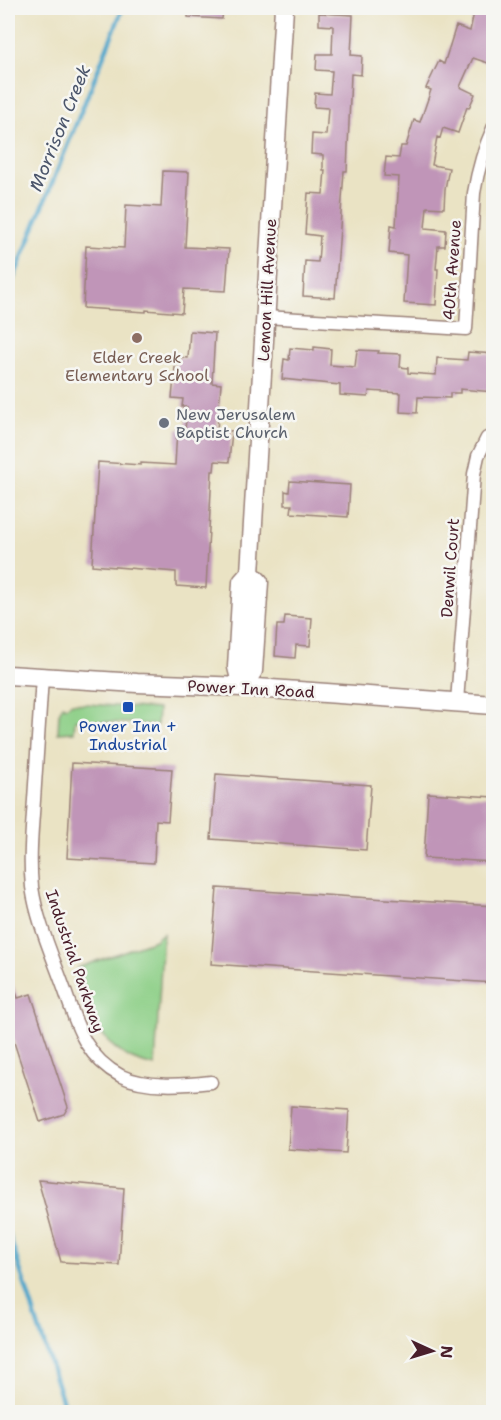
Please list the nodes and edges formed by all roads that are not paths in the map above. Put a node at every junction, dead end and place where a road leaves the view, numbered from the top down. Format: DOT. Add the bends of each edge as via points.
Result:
graph roads {
  1 [pos="284,8"];
  2 [pos="494,126"];
  3 [pos="265,317"];
  4 [pos="487,438"];
  5 [pos="8,675"];
  6 [pos="42,677"];
  7 [pos="242,687"];
  8 [pos="457,702"];
  9 [pos="494,705"];
  10 [pos="211,1083"];
  1 -- 3 [label="street, Lemon Hill Avenue"];
  2 -- 3 [label="street, 40th Avenue" via="485,145 474,193 466,329"];
  3 -- 7 [label="street, Lemon Hill Avenue" via="250,573 242,582 237,667"];
  4 -- 8 [label="street, Denwil Court" via="474,474"];
  5 -- 6 [label="street, Power Inn Road"];
  6 -- 7 [label="street, Power Inn Road"];
  6 -- 10 [label="street, Industrial Parkway" via="32,885 36,909 84,1042 108,1068 130,1080 144,1084"];
  7 -- 8 [label="street, Power Inn Road"];
  8 -- 9 [label="street, Power Inn Road"];
}
